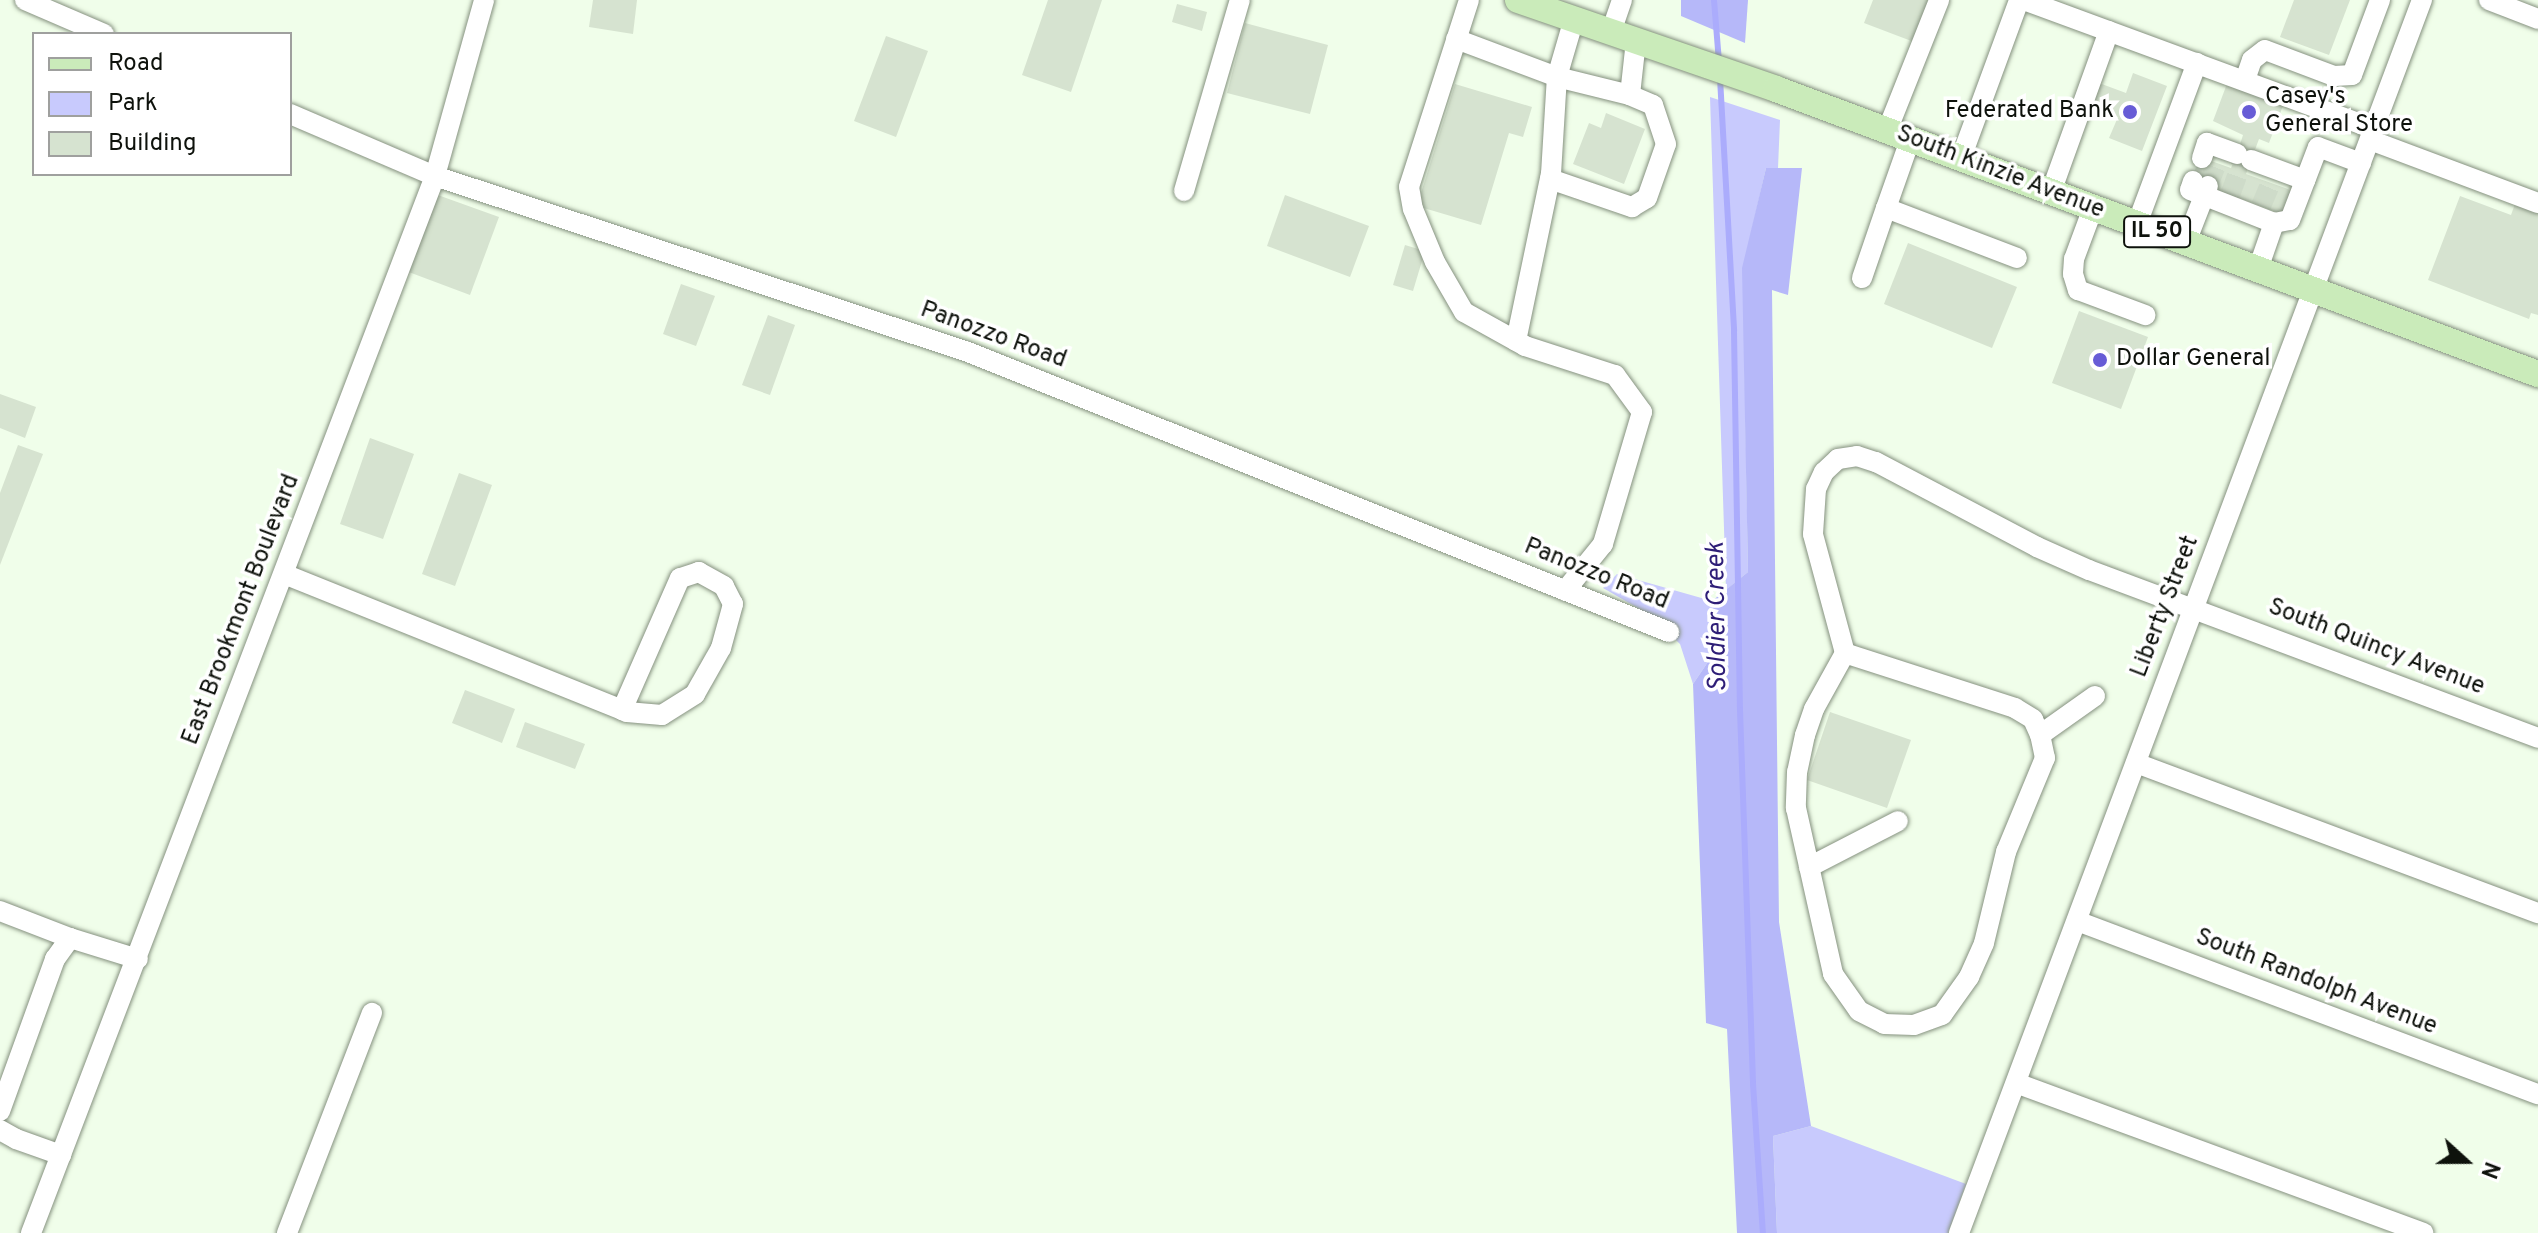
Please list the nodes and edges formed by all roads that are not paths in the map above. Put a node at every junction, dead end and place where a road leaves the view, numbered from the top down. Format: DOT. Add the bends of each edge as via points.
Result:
graph roads {
  1 [pos="25,0"];
  2 [pos="484,0"];
  3 [pos="1240,0"];
  4 [pos="1469,0"];
  5 [pos="1518,0"];
  6 [pos="1622,0"];
  7 [pos="1939,0"];
  8 [pos="2022,0"];
  9 [pos="2380,0"];
  10 [pos="2422,0"];
  11 [pos="2489,0"];
  12 [pos="1574,19"];
  13 [pos="2538,19"];
  14 [pos="2109,31"];
  15 [pos="99,32"];
  16 [pos="1611,32"];
  17 [pos="1456,39"];
  18 [pos="1636,41"];
  19 [pos="2197,63"];
  20 [pos="1557,77"];
  21 [pos="2245,80"];
  22 [pos="1630,95"];
  23 [pos="292,115"];
  24 [pos="2372,134"];
  25 [pos="1898,135"];
  26 [pos="2226,157"];
  27 [pos="1961,158"];
  28 [pos="2361,163"];
  29 [pos="435,176"];
  30 [pos="1550,179"];
  31 [pos="2305,180"];
  32 [pos="1184,191"];
  33 [pos="2051,192"];
  34 [pos="2538,203"];
  35 [pos="1886,208"];
  36 [pos="2093,208"];
  37 [pos="2264,215"];
  38 [pos="2137,224"];
  39 [pos="2186,242"];
  40 [pos="2017,258"];
  41 [pos="2258,269"];
  42 [pos="1862,278"];
  43 [pos="2313,290"];
  44 [pos="2145,315"];
  45 [pos="1516,341"];
  46 [pos="2538,374"];
  47 [pos="284,574"];
  48 [pos="1565,591"];
  49 [pos="2194,607"];
  50 [pos="1669,632"];
  51 [pos="1845,653"];
  52 [pos="2095,696"];
  53 [pos="622,710"];
  54 [pos="2040,735"];
  55 [pos="2538,738"];
  56 [pos="2136,763"];
  57 [pos="1898,821"];
  58 [pos="1809,867"];
  59 [pos="0,911"];
  60 [pos="2538,913"];
  61 [pos="2077,921"];
  62 [pos="70,938"];
  63 [pos="138,959"];
  64 [pos="372,1013"];
  65 [pos="2016,1083"];
  66 [pos="2538,1094"];
  67 [pos="0,1111"];
  68 [pos="0,1130"];
  69 [pos="61,1155"];
  70 [pos="31,1233"];
  71 [pos="287,1233"];
  72 [pos="1959,1233"];
  73 [pos="2423,1233"];
  1 -- 15 [label="street"];
  2 -- 29 [label="street, East Brookmont Boulevard"];
  3 -- 32 [label="street"];
  4 -- 17 [label="street"];
  5 -- 12 [label="main road, IL 50"];
  6 -- 16 [label="street"];
  7 -- 25 [label="street"];
  8 -- 14 [label="street"];
  8 -- 27 [label="street"];
  9 -- 21 [label="street" via="2352,75 2334,76 2265,50 2252,60"];
  10 -- 24 [label="street, Liberty Street"];
  11 -- 13 [label="street"];
  12 -- 16 [label="main road, IL 50"];
  12 -- 20 [label="street"];
  14 -- 19 [label="street"];
  14 -- 33 [label="street"];
  16 -- 18 [label="main road, IL 50"];
  17 -- 20 [label="street"];
  17 -- 45 [label="street" via="1409,187 1413,209 1464,312"];
  18 -- 22 [label="street"];
  18 -- 25 [label="main road, South Kinzie Avenue / IL 50"];
  19 -- 21 [label="street"];
  19 -- 38 [label="street"];
  20 -- 22 [label="street"];
  20 -- 30 [label="street"];
  21 -- 24 [label="street"];
  22 -- 30 [label="street" via="1653,105 1666,144 1647,198 1632,207"];
  23 -- 29 [label="street, Panozzo Road"];
  24 -- 28 [label="street, Liberty Street"];
  24 -- 34 [label="street"];
  25 -- 27 [label="main road, South Kinzie Avenue / IL 50"];
  25 -- 35 [label="street"];
  26 -- 31 [label="street" via="2273,176"];
  27 -- 33 [label="main road, South Kinzie Avenue / IL 50"];
  28 -- 31 [label="street" via="2318,147"];
  28 -- 43 [label="street, Liberty Street"];
  29 -- 47 [label="street, East Brookmont Boulevard"];
  29 -- 48 [label="street, Panozzo Road" via="968,352"];
  30 -- 45 [label="street"];
  31 -- 37 [label="street" via="2290,220"];
  33 -- 36 [label="main road, South Kinzie Avenue / IL 50"];
  35 -- 40 [label="street"];
  35 -- 42 [label="street"];
  36 -- 38 [label="main road, South Kinzie Avenue / IL 50"];
  36 -- 44 [label="street" via="2074,259 2078,290"];
  37 -- 39 [label="street" via="2202,188"];
  37 -- 41 [label="street"];
  38 -- 39 [label="main road, South Kinzie Avenue / IL 50"];
  39 -- 41 [label="main road, South Kinzie Avenue / IL 50"];
  41 -- 43 [label="main road, South Kinzie Avenue / IL 50"];
  43 -- 46 [label="main road, South Kinzie Avenue / IL 50"];
  43 -- 49 [label="street, Liberty Street"];
  45 -- 48 [label="street" via="1615,375 1642,412 1603,544"];
  47 -- 53 [label="street"];
  47 -- 63 [label="street, East Brookmont Boulevard"];
  48 -- 50 [label="street, Panozzo Road"];
  49 -- 51 [label="street, South Quincy Avenue" via="2037,547 1857,456 1838,459 1824,472 1816,489 1813,534"];
  49 -- 55 [label="street, South Quincy Avenue"];
  49 -- 56 [label="street, Liberty Street"];
  51 -- 54 [label="street" via="2015,708 2033,719"];
  51 -- 58 [label="street" via="1814,709 1797,772 1796,808"];
  52 -- 54 [label="street"];
  53 -- 53 [label="street" via="662,715 695,694 721,648 733,604 724,586 699,572 680,578"];
  54 -- 58 [label="street" via="2045,758 2006,852 1984,943 1969,977 1942,1015 1914,1025 1884,1024 1859,1011 1833,974"];
  56 -- 60 [label="street"];
  56 -- 61 [label="street, Liberty Street"];
  57 -- 58 [label="street"];
  59 -- 62 [label="street"];
  61 -- 65 [label="street, Liberty Street"];
  61 -- 66 [label="street, South Randolph Avenue"];
  62 -- 63 [label="street"];
  62 -- 67 [label="street" via="55,959"];
  63 -- 69 [label="street, East Brookmont Boulevard"];
  64 -- 71 [label="street"];
  65 -- 72 [label="street, Liberty Street"];
  65 -- 73 [label="street"];
  68 -- 69 [label="street"];
  69 -- 70 [label="street, East Brookmont Boulevard"];
}
